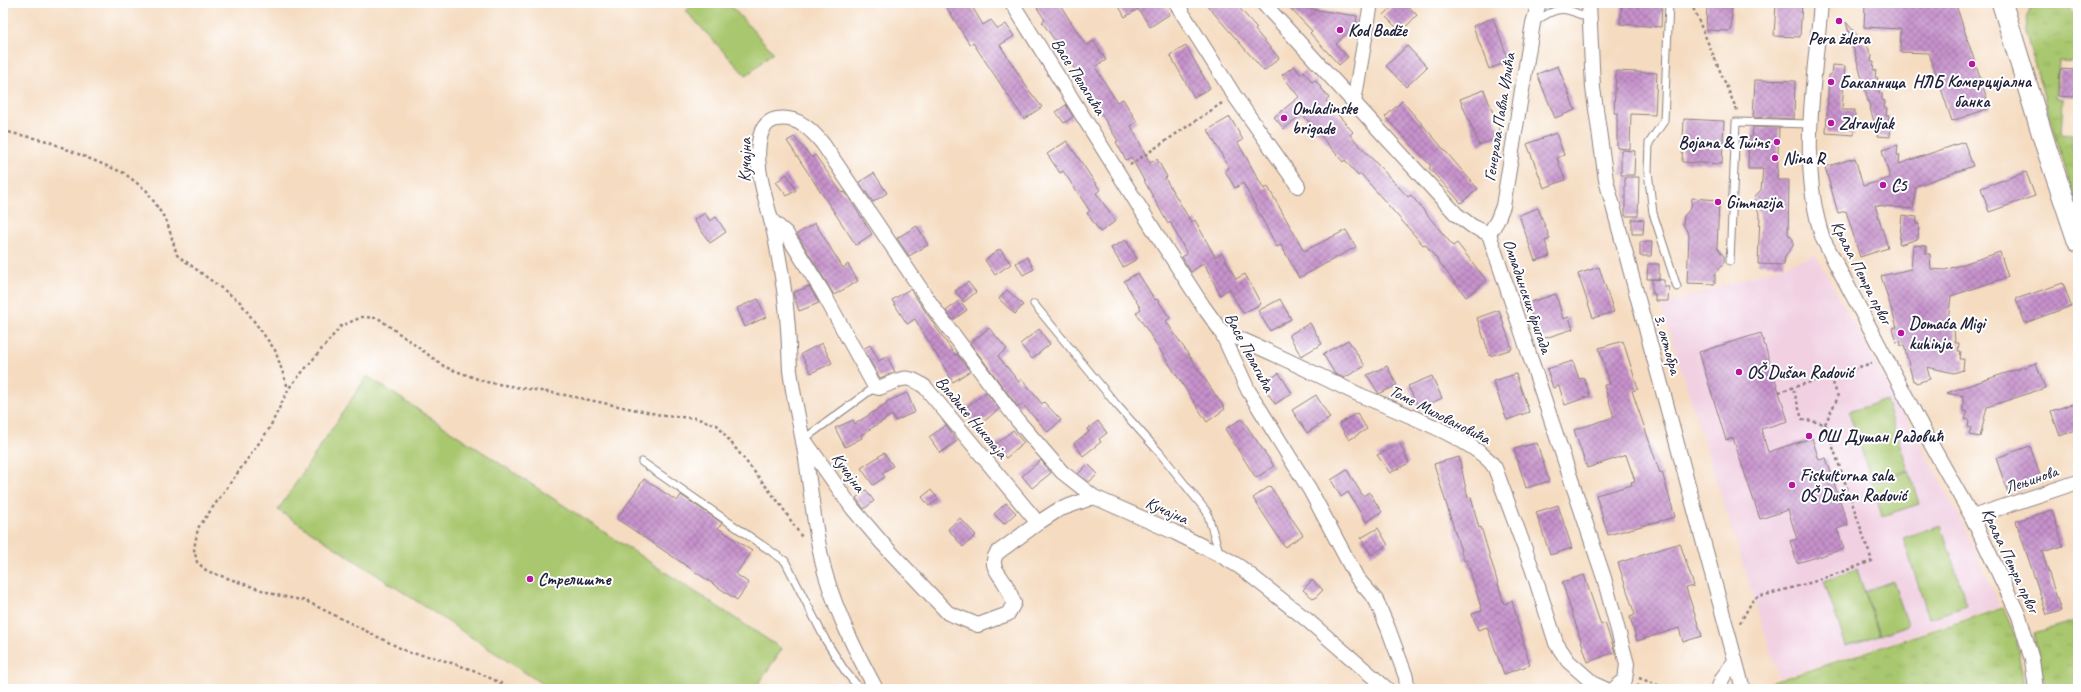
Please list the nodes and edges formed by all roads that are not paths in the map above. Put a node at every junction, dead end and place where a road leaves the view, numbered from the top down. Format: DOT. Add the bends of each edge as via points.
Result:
graph roads {
  1 [pos="1012,3"];
  2 [pos="1176,3"];
  3 [pos="1263,3"];
  4 [pos="1371,3"];
  5 [pos="1539,3"];
  6 [pos="1589,3"];
  7 [pos="1669,3"];
  8 [pos="1821,3"];
  9 [pos="2002,3"];
  10 [pos="1591,19"];
  11 [pos="1533,23"];
  12 [pos="1354,102"];
  13 [pos="1811,124"];
  14 [pos="1298,186"];
  15 [pos="772,220"];
  16 [pos="2077,233"];
  17 [pos="1489,234"];
  18 [pos="1730,261"];
  19 [pos="1677,287"];
  20 [pos="1034,304"];
  21 [pos="1221,331"];
  22 [pos="875,387"];
  23 [pos="804,439"];
  24 [pos="642,462"];
  25 [pos="2078,482"];
  26 [pos="1094,497"];
  27 [pos="1972,517"];
  28 [pos="1038,523"];
  29 [pos="1220,555"];
  30 [pos="1735,661"];
  31 [pos="860,689"];
  32 [pos="876,689"];
  33 [pos="1387,689"];
  34 [pos="1407,689"];
  35 [pos="1605,689"];
  36 [pos="1614,689"];
  37 [pos="1718,689"];
  38 [pos="1743,689"];
  39 [pos="2036,689"];
  1 -- 21 [label="street, Васе Пелагића" via="1198,299"];
  2 -- 14 [label="street" via="1234,94"];
  3 -- 12 [label="street, Омладинских бригада"];
  4 -- 12 [label="street"];
  5 -- 11 [label="street, Генерала Павла Илића"];
  6 -- 10 [label="street, 3. октобра"];
  7 -- 19 [label="lane" via="1664,121 1649,142 1648,172 1653,213"];
  8 -- 13 [label="street, Краља Петра првог"];
  9 -- 16 [label="street"];
  10 -- 11 [label="lane" via="1574,11 1558,9"];
  10 -- 30 [label="street, 3. октобра" via="1593,88 1606,180"];
  11 -- 17 [label="street, Генерала Павла Илића" via="1503,206"];
  12 -- 17 [label="street, Омладинских бригада" via="1456,214"];
  13 -- 18 [label="lane" via="1736,122"];
  13 -- 27 [label="street, Краља Петра првог" via="1813,199 1823,238 1944,470"];
  15 -- 22 [label="street" via="786,233 822,291"];
  15 -- 23 [label="street, Кучајна" via="783,276 790,370"];
  15 -- 26 [label="street, Кучајна" via="763,195 760,143 766,125 774,120 786,118 807,126 823,144 935,310 1018,421 1062,472"];
  17 -- 36 [label="street, Омладинских бригада" via="1604,578 1627,664 1625,680"];
  20 -- 29 [label="lane" via="1116,404 1160,452 1207,512"];
  21 -- 34 [label="street, Васе Пелагића" via="1248,390 1310,490 1357,578 1376,600 1406,677"];
  21 -- 35 [label="street, Томе Миловановића" via="1266,349 1422,422 1471,446 1489,459 1495,468 1533,571 1556,643 1568,661 1594,684"];
  22 -- 23 [label="lane"];
  22 -- 28 [label="street, Владике Николаја" via="879,388 906,378 915,379 925,387"];
  23 -- 28 [label="street, Кучајна" via="853,509 882,543 948,613 978,625 1008,614 1014,603 995,569 994,557"];
  23 -- 32 [label="street" via="826,574 845,630"];
  24 -- 31 [label="lane" via="786,561 826,641"];
  25 -- 27 [label="street, Лењинова"];
  26 -- 28 [label="street" via="1058,510"];
  26 -- 29 [label="street, Кучајна"];
  27 -- 39 [label="street, Краља Петра првог" via="2019,616 2032,660"];
  29 -- 33 [label="street, Кучајна" via="1240,567 1306,619"];
  30 -- 37 [label="street"];
  30 -- 38 [label="street, 3. октобра"];
}
